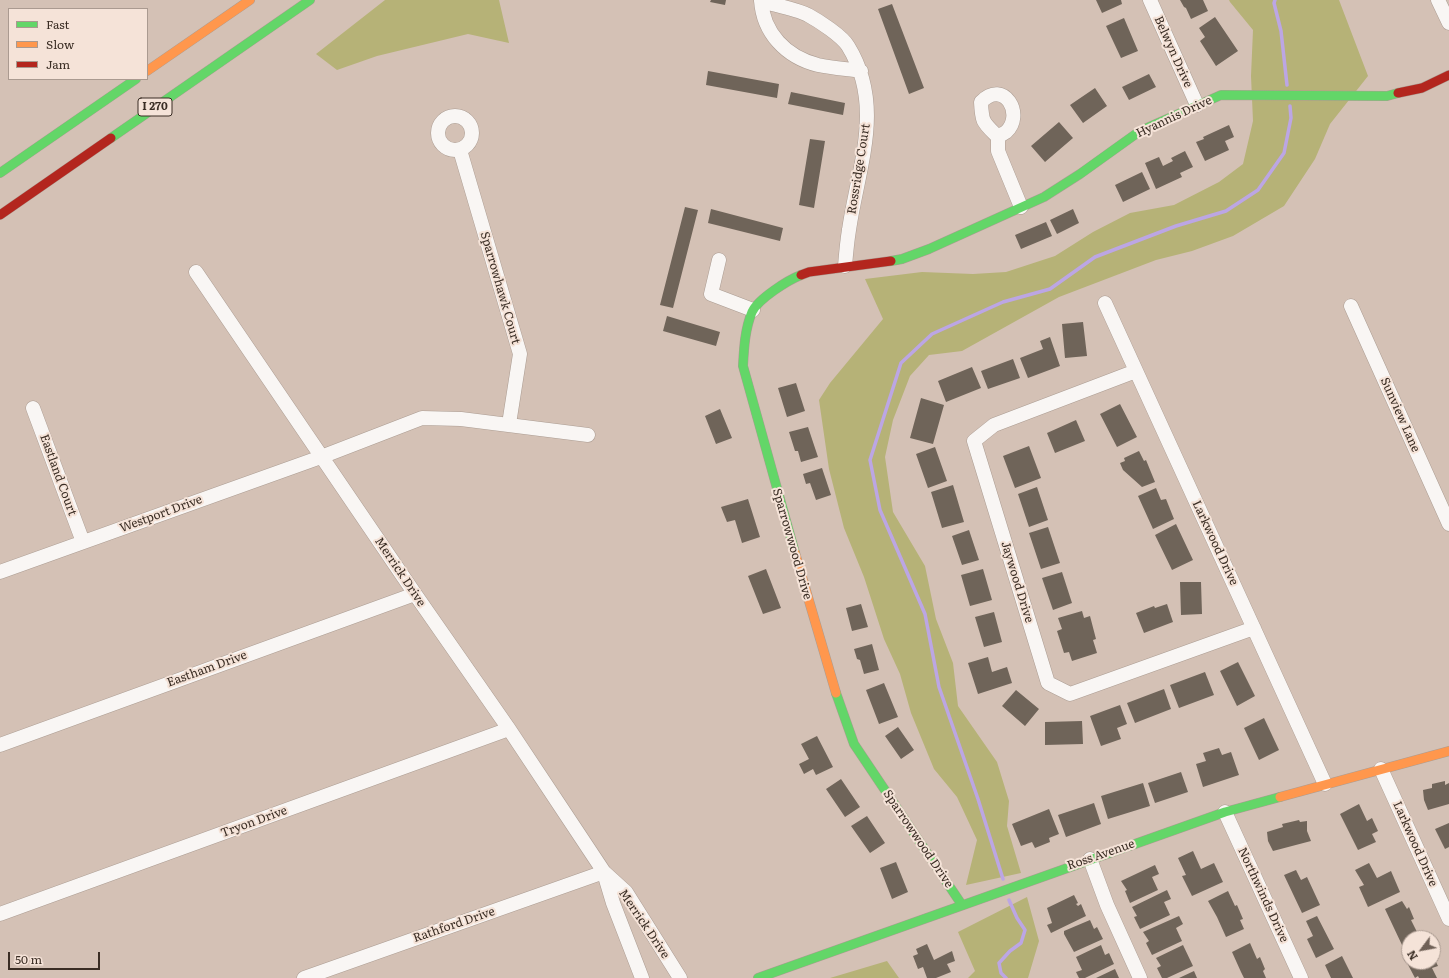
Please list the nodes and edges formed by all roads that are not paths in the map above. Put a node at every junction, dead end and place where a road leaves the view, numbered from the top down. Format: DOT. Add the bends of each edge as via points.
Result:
graph roads {
  1 [pos="250,0"];
  2 [pos="310,0"];
  3 [pos="761,0"];
  4 [pos="1150,0"];
  5 [pos="1438,0"];
  6 [pos="1449,23"];
  7 [pos="148,70"];
  8 [pos="861,71"];
  9 [pos="1449,75"];
  10 [pos="135,80"];
  11 [pos="1197,105"];
  12 [pos="998,137"];
  13 [pos="460,150"];
  14 [pos="0,173"];
  15 [pos="1021,206"];
  16 [pos="0,215"];
  17 [pos="902,259"];
  18 [pos="719,260"];
  19 [pos="845,266"];
  20 [pos="196,272"];
  21 [pos="1105,303"];
  22 [pos="1351,306"];
  23 [pos="753,310"];
  24 [pos="1136,371"];
  25 [pos="33,408"];
  26 [pos="509,424"];
  27 [pos="588,435"];
  28 [pos="321,457"];
  29 [pos="1449,524"];
  30 [pos="83,542"];
  31 [pos="0,572"];
  32 [pos="414,594"];
  33 [pos="1254,628"];
  34 [pos="509,729"];
  35 [pos="0,745"];
  36 [pos="1449,751"];
  37 [pos="1381,769"];
  38 [pos="1325,784"];
  39 [pos="1225,812"];
  40 [pos="1090,859"];
  41 [pos="604,872"];
  42 [pos="962,905"];
  43 [pos="0,914"];
  44 [pos="1449,919"];
  45 [pos="304,978"];
  46 [pos="642,978"];
  47 [pos="680,978"];
  48 [pos="758,978"];
  49 [pos="1140,978"];
  50 [pos="1301,978"];
  1 -- 7 [label="main road"];
  2 -- 16 [label="main road, I 270"];
  3 -- 8 [label="street, Rossridge Court" via="806,14 828,28 847,45"];
  3 -- 8 [label="street, Rossridge Court" via="764,18 782,47 798,58 817,64"];
  4 -- 11 [label="street, Belwyn Drive"];
  5 -- 6 [label="street"];
  8 -- 19 [label="street, Rossridge Court" via="867,100 867,133 848,230"];
  9 -- 11 [label="main road, Hyannis Drive" via="1422,88 1387,96 1221,95"];
  10 -- 14 [label="main road, I 270"];
  11 -- 15 [label="main road, Hyannis Drive" via="1140,131 1044,197"];
  12 -- 15 [label="street" via="998,151"];
  13 -- 26 [label="street, Sparrowhawk Court" via="520,354"];
  15 -- 17 [label="main road, Hyannis Drive"];
  17 -- 19 [label="main road, Sparrowwood Drive"];
  18 -- 23 [label="street" via="711,294"];
  19 -- 23 [label="main road, Sparrowwood Drive" via="809,272 790,279 770,293"];
  20 -- 28 [label="street, Merrick Drive"];
  21 -- 24 [label="street, Larkwood Drive"];
  22 -- 29 [label="street, Sunview Lane"];
  23 -- 42 [label="main road, Sparrowwood Drive" via="745,337 743,366 839,704 854,744"];
  24 -- 33 [label="street, Larkwood Drive"];
  24 -- 33 [label="street, Jaywood Drive" via="994,425 974,441 1048,683 1070,694"];
  25 -- 30 [label="street, Eastland Court"];
  26 -- 27 [label="street"];
  26 -- 28 [label="street" via="422,418"];
  28 -- 30 [label="street, Westport Drive"];
  28 -- 32 [label="street, Merrick Drive"];
  30 -- 31 [label="street, Westport Drive"];
  32 -- 34 [label="street, Merrick Drive"];
  32 -- 35 [label="street, Eastham Drive"];
  33 -- 38 [label="street, Larkwood Drive"];
  34 -- 41 [label="street, Merrick Drive"];
  34 -- 43 [label="street, Tryon Drive"];
  36 -- 37 [label="main road, Ross Avenue"];
  37 -- 38 [label="main road, Ross Avenue"];
  37 -- 44 [label="street, Larkwood Drive"];
  38 -- 39 [label="main road, Ross Avenue"];
  39 -- 40 [label="main road, Ross Avenue"];
  39 -- 50 [label="street, Northwinds Drive"];
  40 -- 42 [label="main road, Ross Avenue"];
  40 -- 49 [label="street" via="1107,905"];
  41 -- 45 [label="street, Rathford Drive"];
  41 -- 46 [label="street, Merrick Drive"];
  41 -- 47 [label="street, Merrick Drive" via="626,892"];
  42 -- 48 [label="main road, Ross Avenue"];
}
